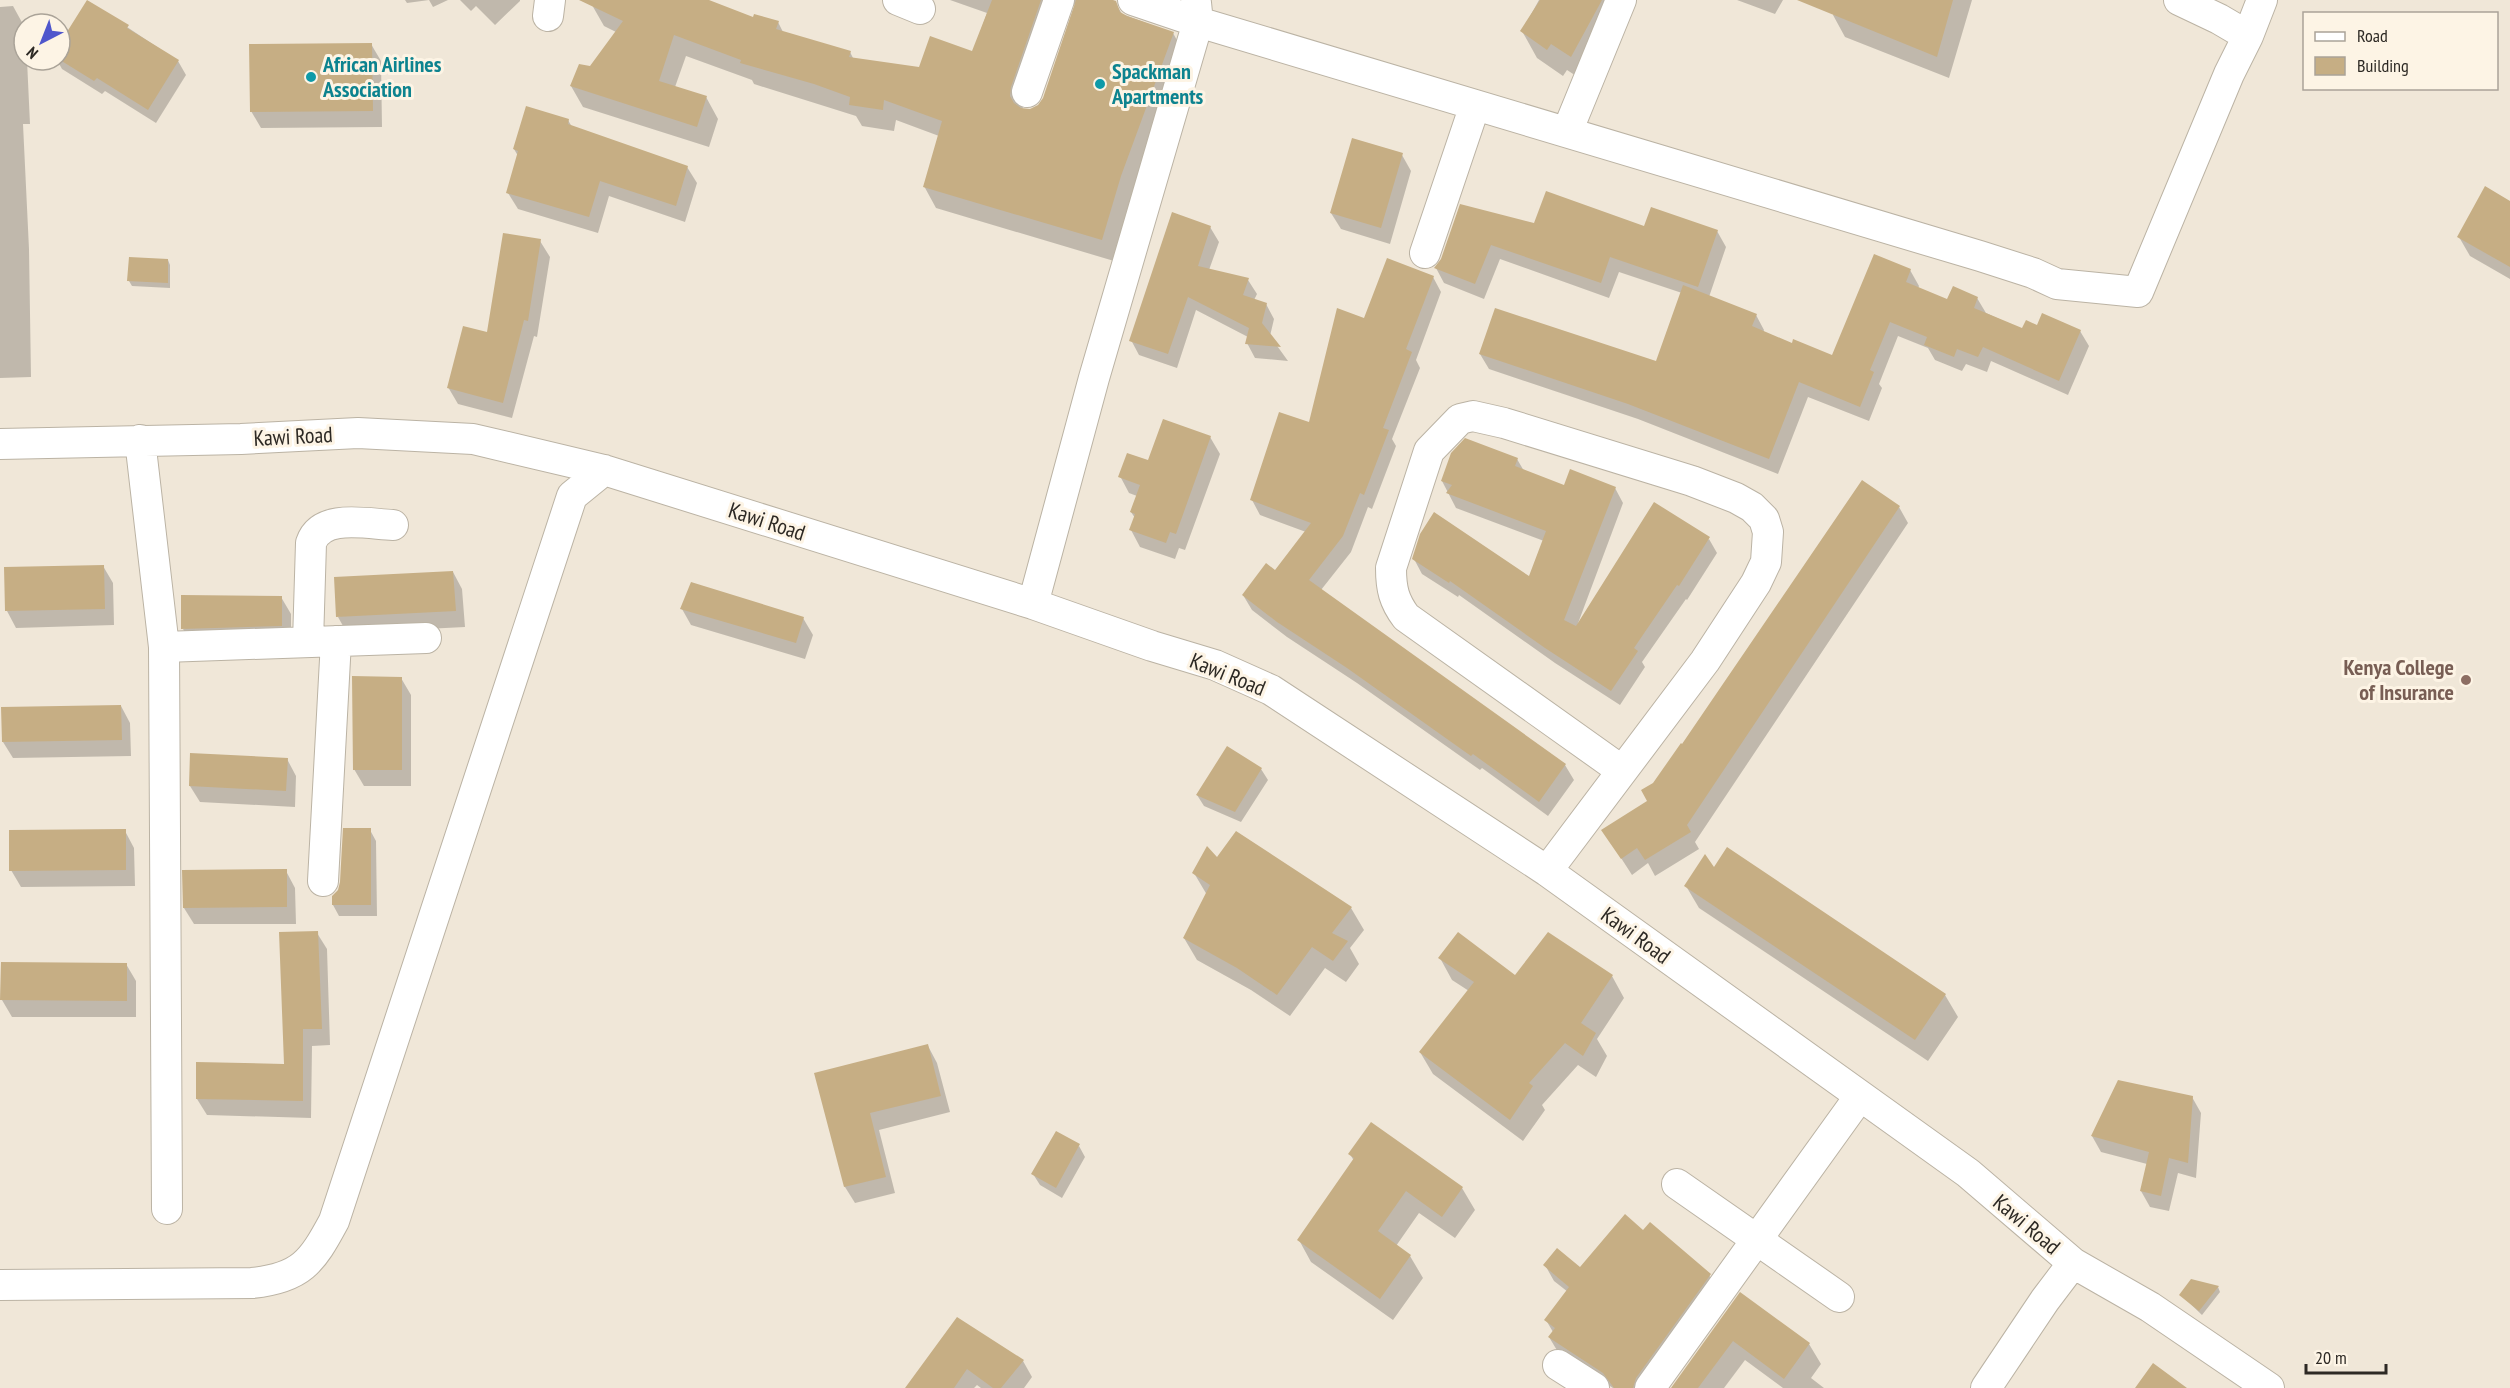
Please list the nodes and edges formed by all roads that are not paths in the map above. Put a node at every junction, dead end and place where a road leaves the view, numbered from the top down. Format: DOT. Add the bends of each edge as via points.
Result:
graph roads {
  1 [pos="1059,0"];
  2 [pos="1133,0"];
  3 [pos="1621,0"];
  4 [pos="2179,0"];
  5 [pos="2262,0"];
  6 [pos="1197,11"];
  7 [pos="2248,36"];
  8 [pos="1027,92"];
  9 [pos="1475,105"];
  10 [pos="1567,132"];
  11 [pos="1425,253"];
  12 [pos="140,440"];
  13 [pos="0,444"];
  14 [pos="604,470"];
  15 [pos="393,525"];
  16 [pos="1033,604"];
  17 [pos="426,638"];
  18 [pos="322,641"];
  19 [pos="164,646"];
  20 [pos="1621,770"];
  21 [pos="1547,871"];
  22 [pos="323,881"];
  23 [pos="1860,1096"];
  24 [pos="1677,1184"];
  25 [pos="167,1209"];
  26 [pos="1756,1239"];
  27 [pos="2073,1263"];
  28 [pos="0,1285"];
  29 [pos="1839,1297"];
  30 [pos="1558,1365"];
  31 [pos="1594,1388"];
  32 [pos="1650,1388"];
  33 [pos="1986,1388"];
  34 [pos="2269,1388"];
  1 -- 8 [label="street"];
  2 -- 6 [label="street"];
  3 -- 10 [label="street"];
  4 -- 7 [label="street"];
  5 -- 7 [label="street"];
  6 -- 9 [label="street"];
  6 -- 16 [label="street"];
  7 -- 10 [label="street" via="2138,292 2057,284 1980,256"];
  9 -- 10 [label="street"];
  9 -- 11 [label="street"];
  12 -- 13 [label="street, Kawi Road"];
  12 -- 14 [label="street, Kawi Road" via="358,433 473,439"];
  12 -- 19 [label="street"];
  14 -- 16 [label="street, Kawi Road"];
  14 -- 28 [label="street" via="572,496 334,1221 312,1258 278,1281"];
  15 -- 18 [label="street" via="331,522 314,534 311,543"];
  16 -- 21 [label="street, Kawi Road" via="1215,665 1271,690"];
  17 -- 18 [label="street"];
  18 -- 19 [label="street"];
  18 -- 22 [label="street"];
  19 -- 25 [label="street"];
  20 -- 20 [label="street" via="1705,661 1756,583 1769,545 1764,519 1736,498 1692,481 1504,423 1473,416 1460,419 1429,451 1391,568 1396,602 1406,617"];
  20 -- 21 [label="street"];
  21 -- 23 [label="street, Kawi Road"];
  23 -- 26 [label="street"];
  23 -- 27 [label="street, Kawi Road" via="1968,1173"];
  24 -- 26 [label="street"];
  26 -- 29 [label="street"];
  26 -- 32 [label="street"];
  27 -- 33 [label="street"];
  27 -- 34 [label="street, Kawi Road" via="2150,1307"];
  30 -- 31 [label="street"];
}
